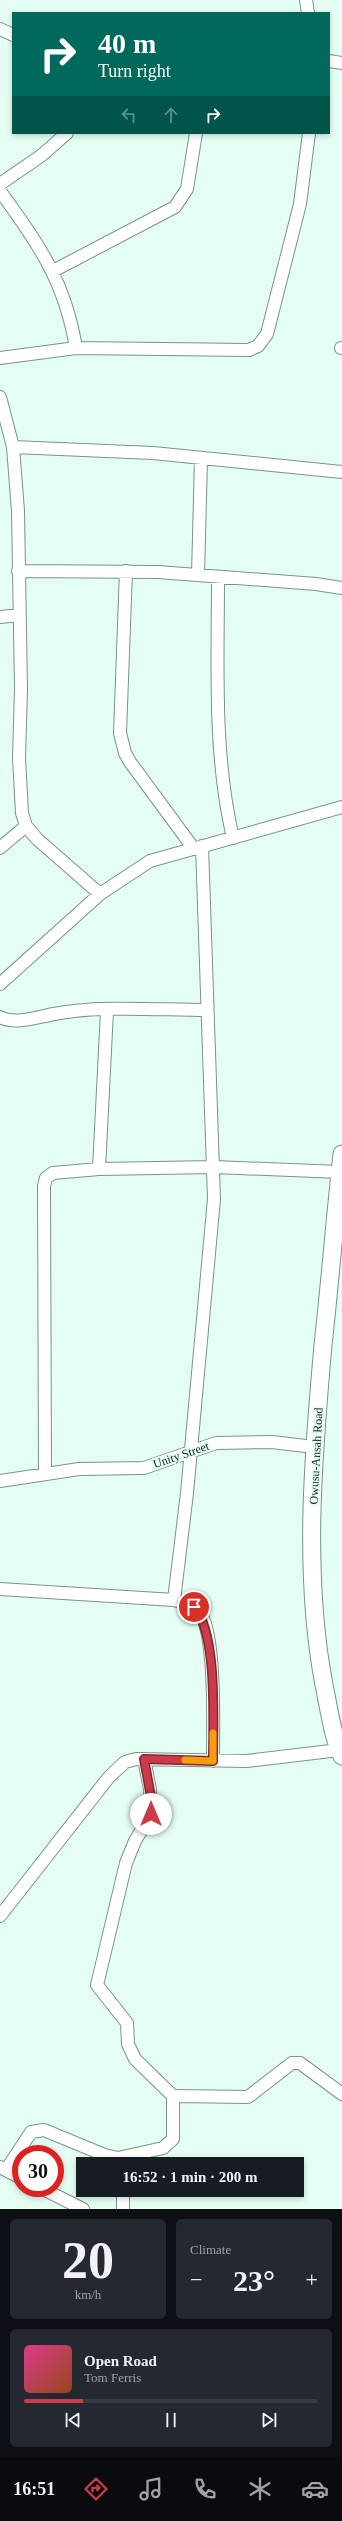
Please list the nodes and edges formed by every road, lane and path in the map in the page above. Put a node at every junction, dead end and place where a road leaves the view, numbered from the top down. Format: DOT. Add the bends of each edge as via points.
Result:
graph roads {
  1 [pos="306,0"];
  2 [pos="308,12"];
  3 [pos="0,29"];
  4 [pos="12,35"];
  5 [pos="330,60"];
  6 [pos="342,62"];
  7 [pos="66,134"];
  8 [pos="196,134"];
  9 [pos="309,134"];
  10 [pos="0,184"];
  11 [pos="0,191"];
  12 [pos="53,271"];
  13 [pos="76,348"];
  14 [pos="0,358"];
  15 [pos="0,397"];
  16 [pos="13,447"];
  17 [pos="201,459"];
  18 [pos="342,472"];
  19 [pos="18,571"];
  20 [pos="126,571"];
  21 [pos="198,575"];
  22 [pos="218,577"];
  23 [pos="342,588"];
  24 [pos="19,615"];
  25 [pos="0,617"];
  26 [pos="342,807"];
  27 [pos="26,826"];
  28 [pos="233,838"];
  29 [pos="198,847"];
  30 [pos="0,848"];
  31 [pos="100,894"];
  32 [pos="0,984"];
  33 [pos="207,1010"];
  34 [pos="107,1011"];
  35 [pos="0,1017"];
  36 [pos="342,1154"];
  37 [pos="214,1167"];
  38 [pos="99,1169"];
  39 [pos="340,1172"];
  40 [pos="314,1447"];
  41 [pos="190,1450"];
  42 [pos="45,1473"];
  43 [pos="0,1481"];
  44 [pos="0,1589"];
  45 [pos="174,1600"];
  46 [pos="341,1753"];
  47 [pos="144,1759"];
  48 [pos="213,1761"];
  49 [pos="0,1916"];
  50 [pos="342,2094"];
  51 [pos="174,2097"];
  52 [pos="110,2157"];
  53 [pos="136,2157"];
  54 [pos="3,2169"];
  55 [pos="12,2174"];
  56 [pos="59,2197"];
  57 [pos="123,2197"];
  58 [pos="83,2209"];
  59 [pos="123,2209"];
  1 -- 2 [label="street"];
  3 -- 4 [label="street"];
  5 -- 6 [label="street"];
  7 -- 10 [label="street" via="42,155"];
  8 -- 12 [label="street" via="187,189 175,207"];
  9 -- 13 [label="street" via="300,204 267,334 258,346 249,350"];
  11 -- 12 [label="street"];
  12 -- 13 [label="street" via="63,294"];
  13 -- 14 [label="street"];
  15 -- 16 [label="street"];
  16 -- 17 [label="street" via="139,452"];
  16 -- 19 [label="street" via="18,511"];
  17 -- 18 [label="street"];
  17 -- 21 [label="street"];
  19 -- 20 [label="street"];
  19 -- 24 [label="street"];
  20 -- 21 [label="street"];
  20 -- 29 [label="street" via="120,733 122,744 130,762"];
  21 -- 22 [label="street"];
  22 -- 23 [label="street"];
  22 -- 28 [label="street" via="218,699 224,798"];
  24 -- 25 [label="street"];
  24 -- 27 [label="street" via="19,758 22,813"];
  26 -- 28 [label="street"];
  27 -- 30 [label="street"];
  27 -- 31 [label="street" via="37,839"];
  28 -- 29 [label="street"];
  29 -- 31 [label="street" via="150,860"];
  29 -- 33 [label="street"];
  31 -- 32 [label="street"];
  33 -- 34 [label="street"];
  33 -- 37 [label="street"];
  34 -- 35 [label="street" via="58,1014 20,1020 5,1020"];
  34 -- 38 [label="street"];
  36 -- 39 [label="street, Owusu-Ansah Road"];
  37 -- 38 [label="street"];
  37 -- 39 [label="street"];
  37 -- 41 [label="street" via="214,1206"];
  38 -- 42 [label="street" via="53,1173 44,1181"];
  39 -- 40 [label="street, Owusu-Ansah Road"];
  40 -- 41 [label="street, Unity Street" via="272,1442 235,1442 216,1443"];
  40 -- 46 [label="street, Owusu-Ansah Road" via="314,1621 329,1710"];
  41 -- 42 [label="street, Unity Street" via="144,1468 79,1469"];
  41 -- 45 [label="street"];
  42 -- 43 [label="street, Unity Street"];
  44 -- 45 [label="street"];
  45 -- 48 [label="street" via="194,1607 204,1621 211,1653"];
  46 -- 48 [label="street" via="247,1761"];
  47 -- 48 [label="street"];
  47 -- 49 [label="street" via="125,1762 117,1768"];
  47 -- 51 [label="street" via="152,1802 151,1814 134,1841 126,1863 97,1986 127,2023 128,2044 135,2059"];
  50 -- 51 [label="street" via="300,2062 292,2062 248,2097 178,2094"];
  51 -- 53 [label="street" via="171,2143"];
  52 -- 54 [label="street" via="44,2130 36,2130 31,2132"];
  54 -- 55 [label="street"];
  56 -- 58 [label="street"];
  57 -- 59 [label="street"];
}
